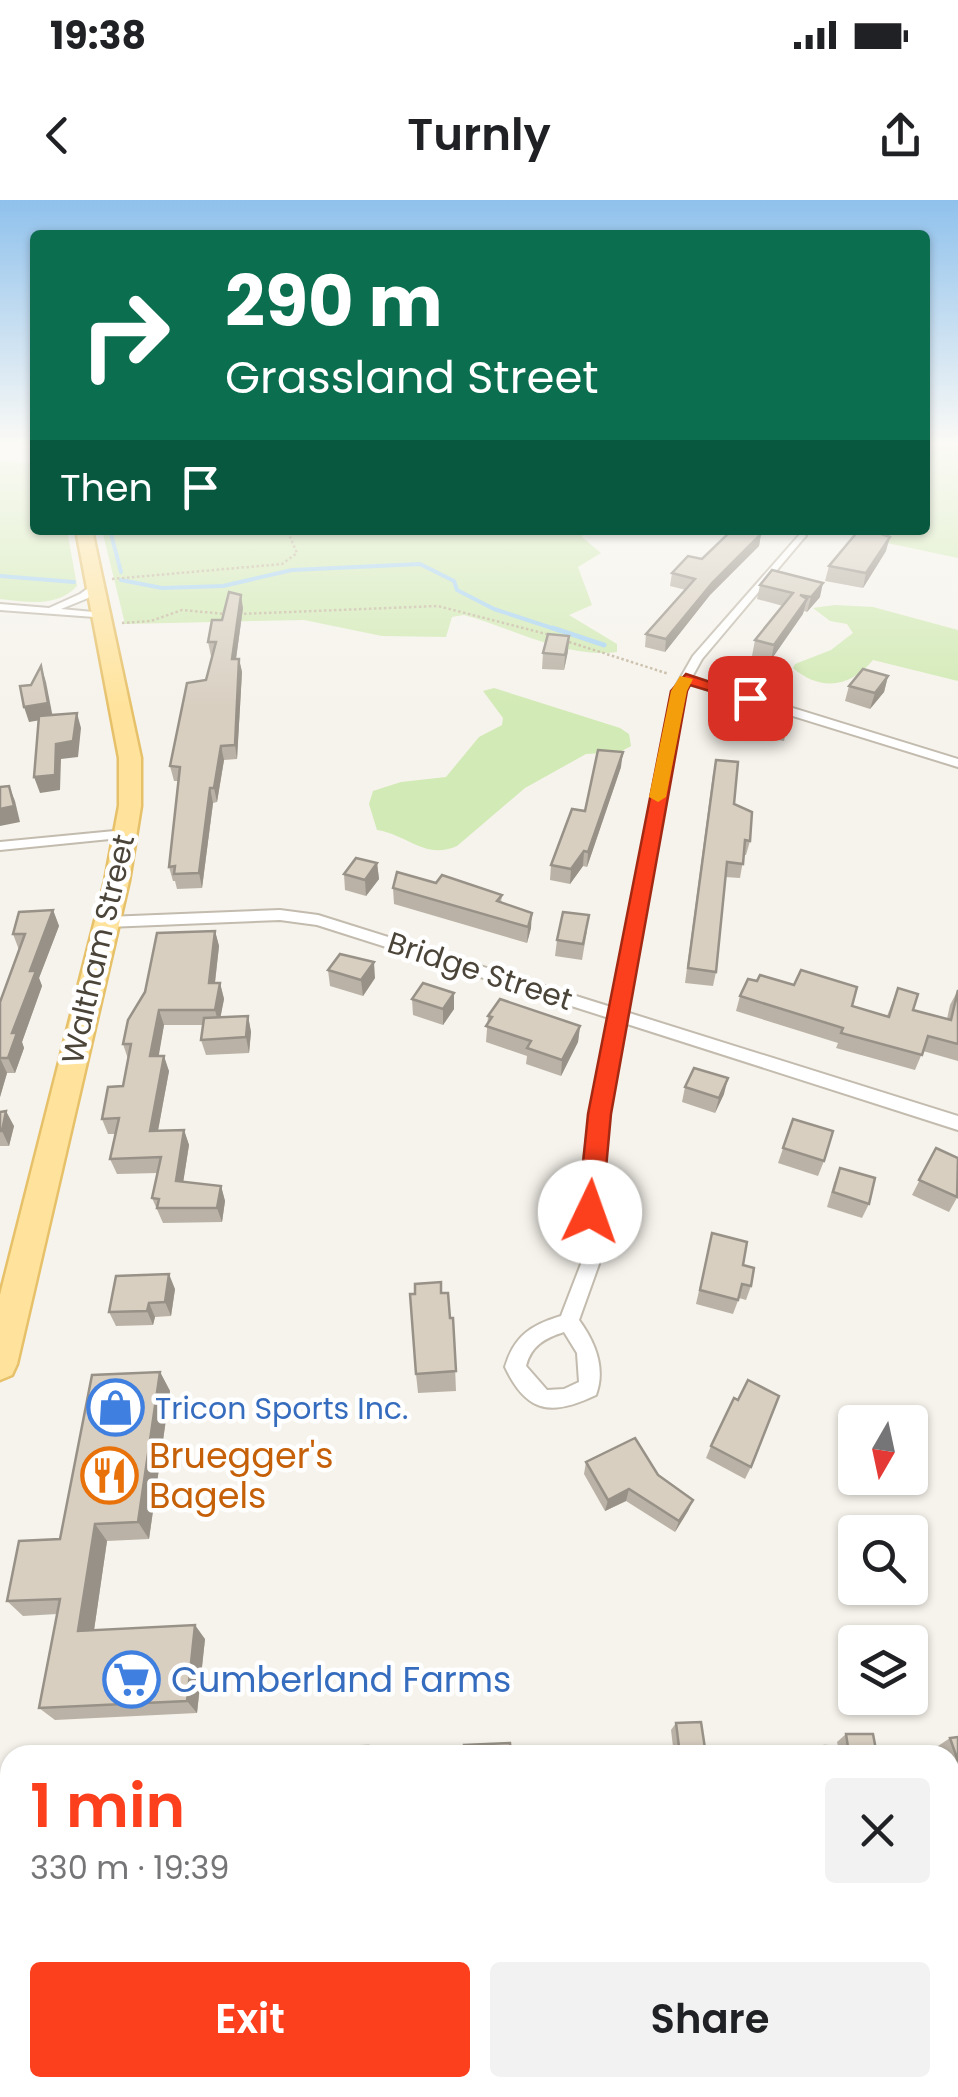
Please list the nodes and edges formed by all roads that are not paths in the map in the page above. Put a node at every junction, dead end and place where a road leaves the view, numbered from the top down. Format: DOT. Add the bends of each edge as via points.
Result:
graph roads {
  1 [pos="85,535"];
  2 [pos="801,536"];
  3 [pos="96,582"];
  4 [pos="0,608"];
  5 [pos="35,610"];
  6 [pos="109,615"];
  7 [pos="686,678"];
  8 [pos="958,762"];
  9 [pos="125,834"];
  10 [pos="0,846"];
  11 [pos="107,922"];
  12 [pos="620,1016"];
  13 [pos="958,1124"];
  14 [pos="568,1322"];
  15 [pos="0,1364"];
  1 -- 3 [label="main road, Waltham Street"];
  2 -- 7 [label="street"];
  3 -- 5 [label="street" via="75,601"];
  3 -- 6 [label="main road, Waltham Street"];
  4 -- 5 [label="street"];
  5 -- 6 [label="street"];
  6 -- 9 [label="main road, Waltham Street" via="130,758"];
  7 -- 8 [label="street"];
  7 -- 12 [label="street" via="666,748"];
  9 -- 10 [label="street"];
  9 -- 11 [label="main road, Waltham Street"];
  11 -- 12 [label="street, Bridge Street" via="280,915 318,920"];
  11 -- 15 [label="main road, Waltham Street"];
  12 -- 13 [label="street, Bridge Street"];
  12 -- 14 [label="street" via="589,1189 590,1264"];
  14 -- 14 [label="street" via="592,1366 588,1388 563,1402 542,1399 515,1367 518,1352 540,1331"];
}
